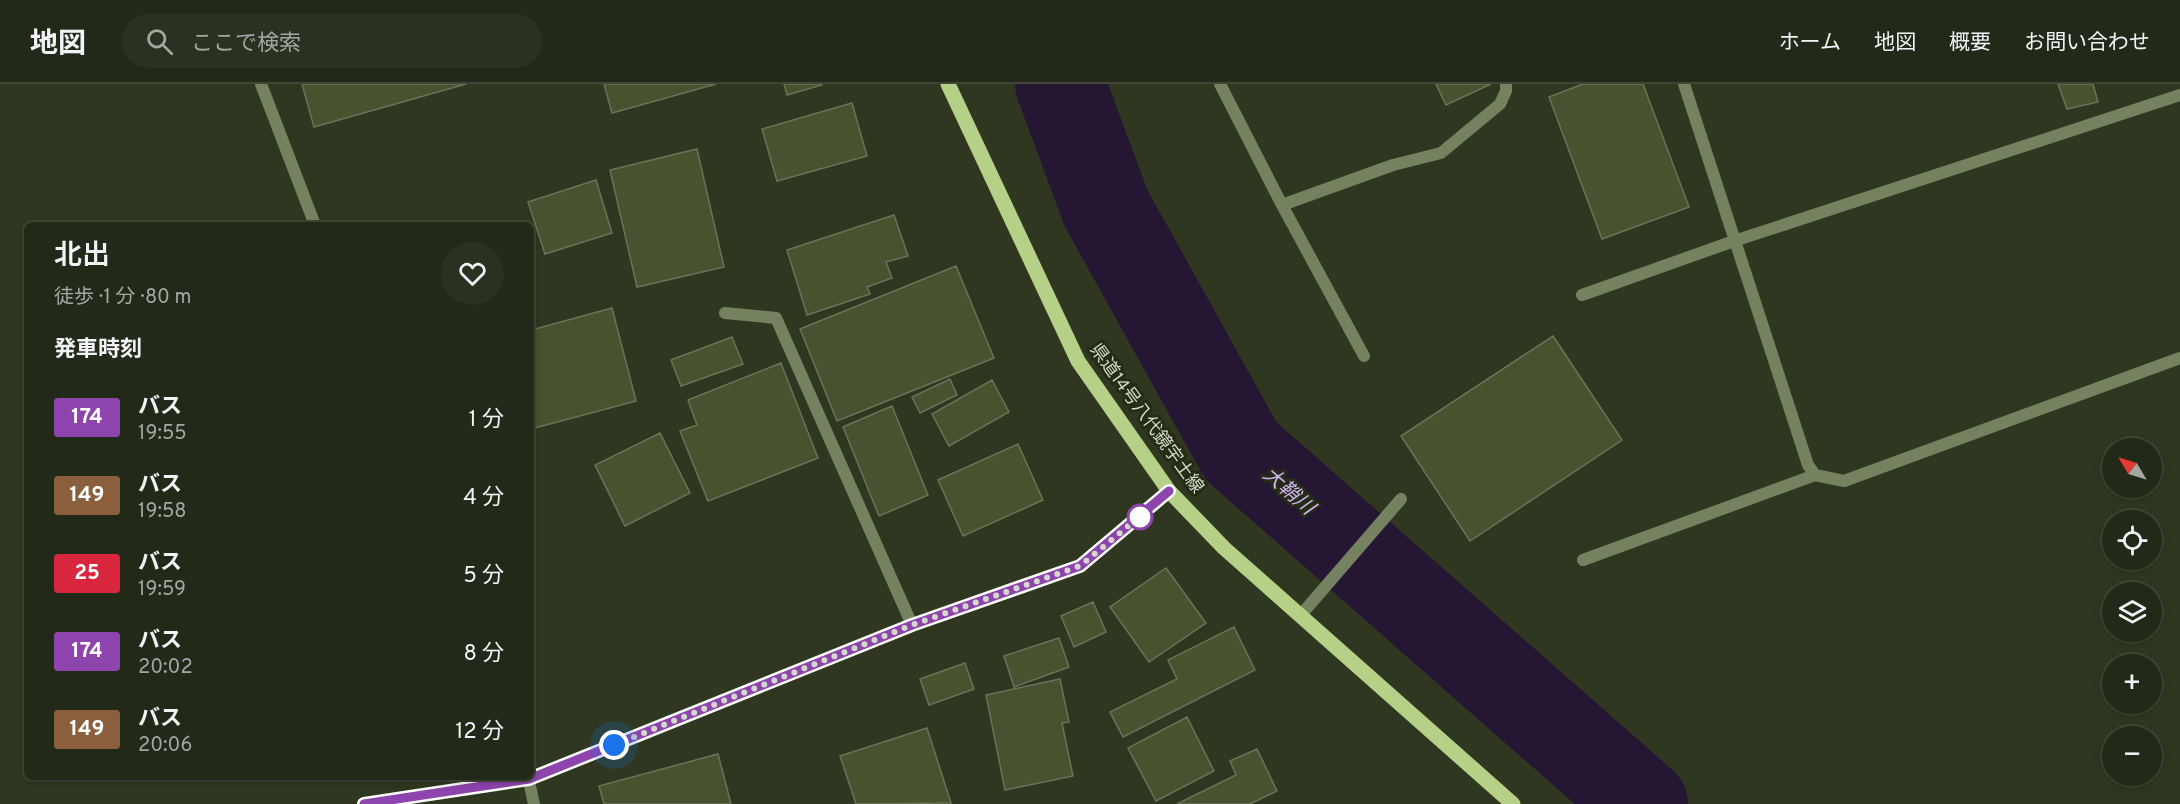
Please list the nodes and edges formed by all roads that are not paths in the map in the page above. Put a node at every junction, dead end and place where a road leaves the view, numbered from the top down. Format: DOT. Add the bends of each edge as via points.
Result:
graph roads {
  1 [pos="261,84"];
  2 [pos="948,84"];
  3 [pos="1220,84"];
  4 [pos="1506,84"];
  5 [pos="1684,84"];
  6 [pos="2180,95"];
  7 [pos="1282,205"];
  8 [pos="314,222"];
  9 [pos="1734,241"];
  10 [pos="1582,295"];
  11 [pos="724,313"];
  12 [pos="1364,357"];
  13 [pos="2180,358"];
  14 [pos="1815,475"];
  15 [pos="1169,491"];
  16 [pos="1401,499"];
  17 [pos="1583,560"];
  18 [pos="1300,616"];
  19 [pos="912,625"];
  20 [pos="534,776"];
  21 [pos="516,780"];
  22 [pos="529,780"];
  23 [pos="364,804"];
  24 [pos="534,804"];
  25 [pos="1513,804"];
  1 -- 8 [label="street"];
  2 -- 15 [label="main road, 県道14号八代鏡宇土線" via="1078,361"];
  3 -- 7 [label="street"];
  4 -- 7 [label="street" via="1500,104 1441,153 1393,165"];
  5 -- 9 [label="street"];
  6 -- 9 [label="street"];
  7 -- 12 [label="street"];
  9 -- 10 [label="street"];
  9 -- 14 [label="street" via="1808,465"];
  11 -- 19 [label="street" via="776,318"];
  13 -- 14 [label="street" via="1844,481"];
  14 -- 17 [label="street"];
  15 -- 18 [label="main road, 県道14号八代鏡宇土線" via="1224,548"];
  15 -- 19 [label="street" via="1080,566"];
  16 -- 18 [label="street"];
  18 -- 25 [label="main road, 県道14号八代鏡宇土線"];
  19 -- 20 [label="street"];
  21 -- 23 [label="street"];
  22 -- 24 [label="street"];
}
